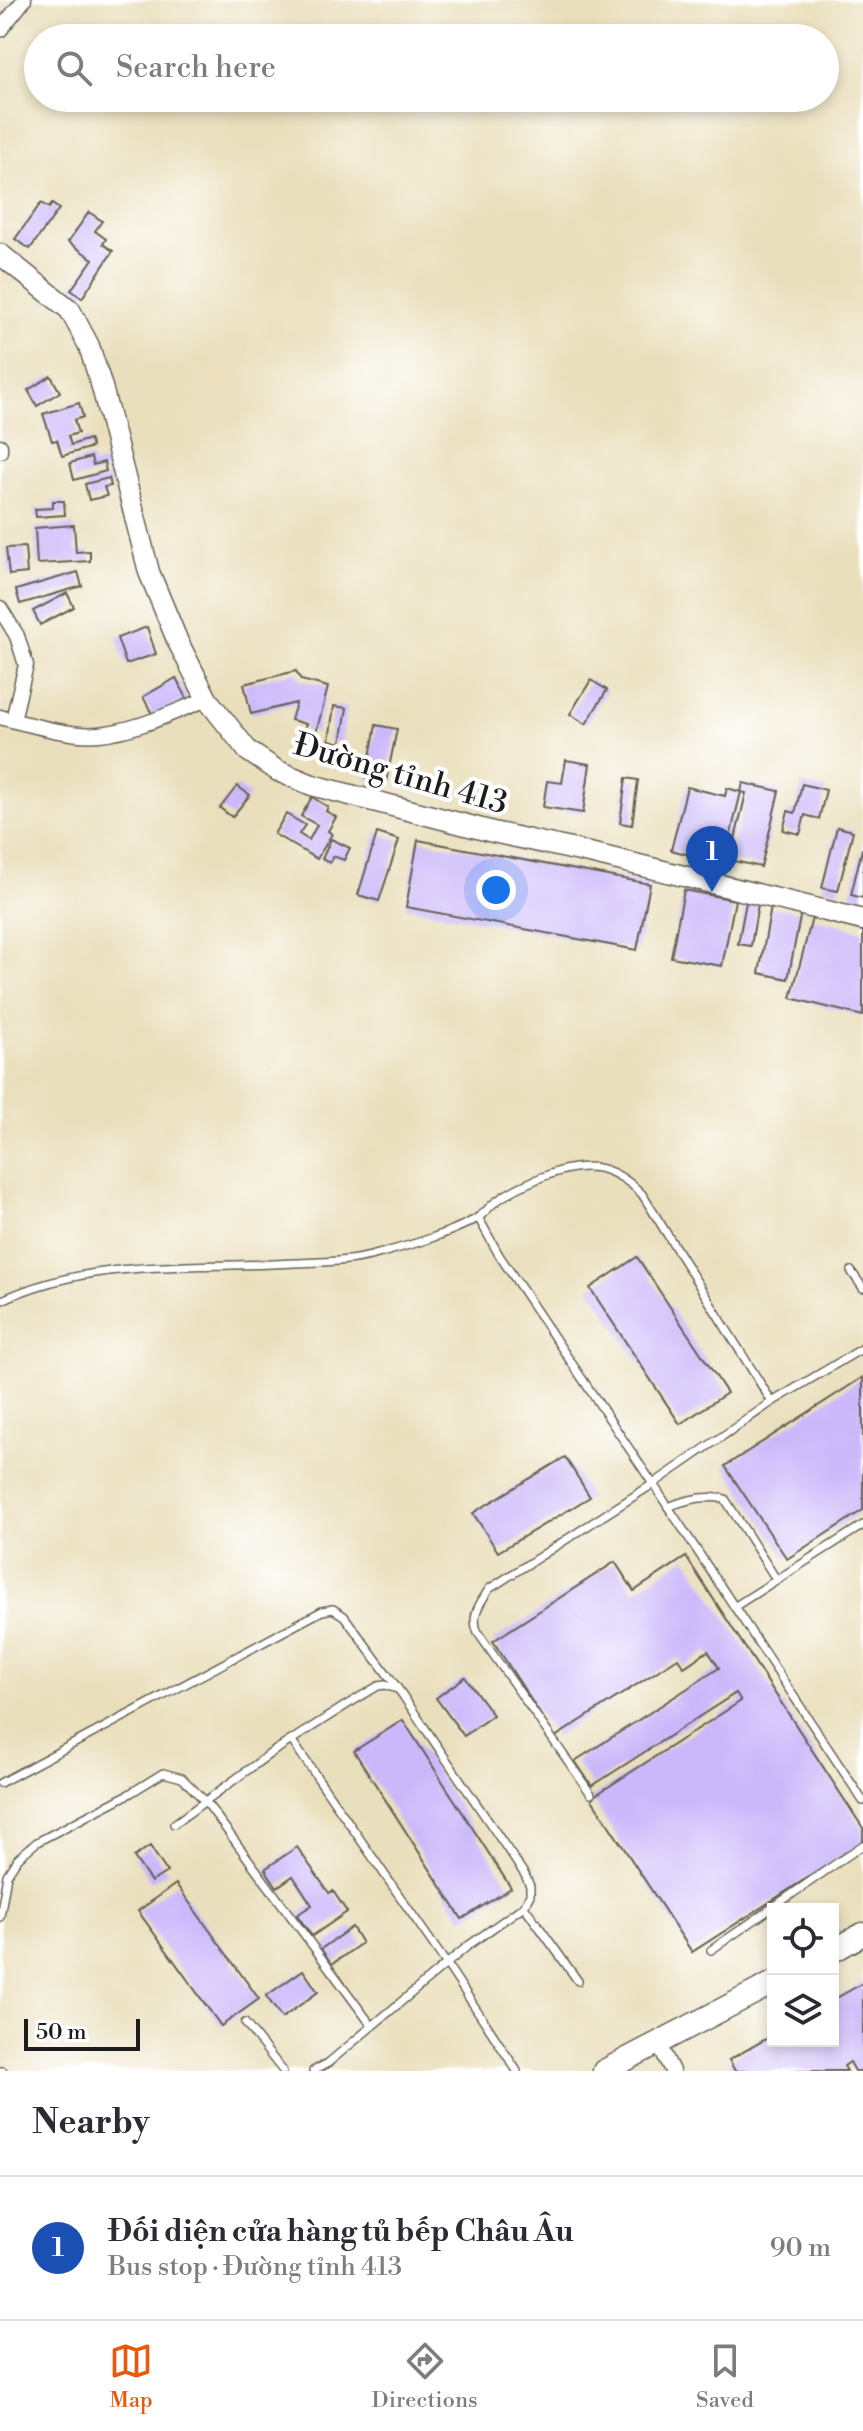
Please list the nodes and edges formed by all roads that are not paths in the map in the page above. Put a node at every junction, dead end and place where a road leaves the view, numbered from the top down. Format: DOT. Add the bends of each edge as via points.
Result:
graph roads {
  1 [pos="24,0"];
  2 [pos="0,30"];
  3 [pos="0,254"];
  4 [pos="0,608"];
  5 [pos="207,699"];
  6 [pos="6,719"];
  7 [pos="863,920"];
  8 [pos="478,1217"];
  9 [pos="851,1271"];
  10 [pos="863,1288"];
  11 [pos="0,1301"];
  12 [pos="863,1348"];
  13 [pos="772,1402"];
  14 [pos="653,1484"];
  15 [pos="668,1507"];
  16 [pos="863,1525"];
  17 [pos="776,1579"];
  18 [pos="734,1607"];
  19 [pos="399,1690"];
  20 [pos="292,1741"];
  21 [pos="0,1783"];
  22 [pos="591,1794"];
  23 [pos="863,1801"];
  24 [pos="206,1802"];
  25 [pos="174,1824"];
  26 [pos="863,1845"];
  27 [pos="1,1900"];
  28 [pos="524,1906"];
  29 [pos="0,1917"];
  30 [pos="861,1941"];
  31 [pos="839,1949"];
  32 [pos="711,1950"];
  33 [pos="446,1963"];
  34 [pos="578,1981"];
  35 [pos="767,1986"];
  36 [pos="245,2023"];
  37 [pos="372,2026"];
  38 [pos="659,2044"];
  39 [pos="283,2071"];
  40 [pos="313,2071"];
  41 [pos="517,2071"];
  42 [pos="604,2071"];
  43 [pos="672,2071"];
  1 -- 2 [label="street"];
  3 -- 5 [label="main road, Đường tỉnh 413" via="70,310 89,346 149,572"];
  4 -- 6 [label="street" via="26,665"];
  5 -- 6 [label="street" via="140,727 96,735"];
  5 -- 7 [label="main road, Đường tỉnh 413" via="248,751 312,785"];
  8 -- 11 [label="lane" via="431,1238 353,1260 117,1269 56,1279"];
  8 -- 13 [label="lane" via="519,1186 572,1166 611,1170 642,1194"];
  8 -- 14 [label="lane"];
  9 -- 10 [label="lane"];
  12 -- 13 [label="lane"];
  13 -- 14 [label="lane"];
  14 -- 15 [label="lane"];
  14 -- 22 [label="lane" via="489,1589 475,1612 478,1633"];
  15 -- 17 [label="lane" via="686,1499 725,1499"];
  15 -- 18 [label="lane"];
  16 -- 17 [label="lane"];
  17 -- 18 [label="lane"];
  18 -- 23 [label="lane"];
  19 -- 20 [label="lane" via="378,1686"];
  19 -- 21 [label="lane" via="344,1616 333,1609 322,1611"];
  19 -- 28 [label="lane" via="525,1875 530,1895"];
  20 -- 24 [label="lane"];
  20 -- 33 [label="lane"];
  24 -- 25 [label="lane"];
  24 -- 27 [label="lane" via="182,1778 163,1773 37,1842 12,1866"];
  24 -- 37 [label="lane"];
  26 -- 32 [label="lane"];
  27 -- 29 [label="lane"];
  28 -- 33 [label="lane"];
  28 -- 34 [label="lane"];
  30 -- 31 [label="main road"];
  33 -- 37 [label="lane"];
  33 -- 41 [label="lane"];
  35 -- 38 [label="main road"];
  36 -- 39 [label="lane"];
  37 -- 40 [label="lane"];
  38 -- 42 [label="main road"];
  38 -- 43 [label="street"];
}
